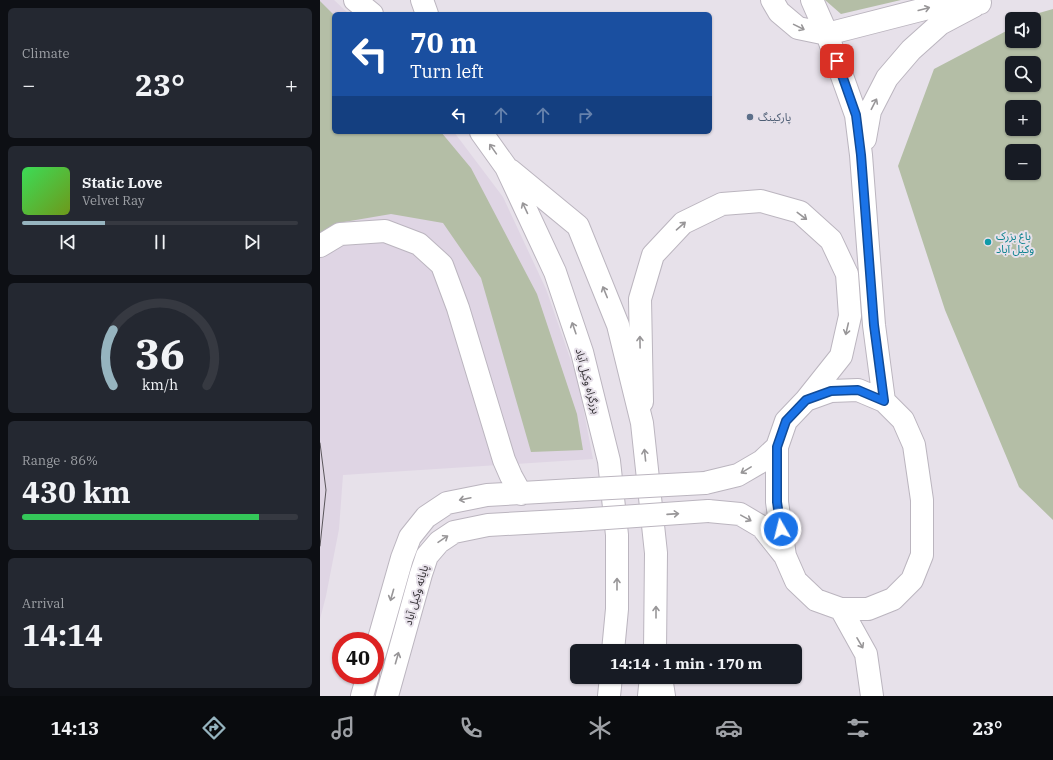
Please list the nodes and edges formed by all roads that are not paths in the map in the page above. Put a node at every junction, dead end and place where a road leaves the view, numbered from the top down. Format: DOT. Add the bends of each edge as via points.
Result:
graph roads {
  1 [pos="355,0"];
  2 [pos="422,0"];
  3 [pos="772,0"];
  4 [pos="812,0"];
  5 [pos="984,1"];
  6 [pos="370,12"];
  7 [pos="426,12"];
  8 [pos="827,34"];
  9 [pos="482,134"];
  10 [pos="861,155"];
  11 [pos="506,167"];
  12 [pos="320,246"];
  13 [pos="806,400"];
  14 [pos="884,401"];
  15 [pos="642,423"];
  16 [pos="777,447"];
  17 [pos="504,460"];
  18 [pos="521,494"];
  19 [pos="487,495"];
  20 [pos="785,556"];
  21 [pos="841,610"];
  22 [pos="381,632"];
  23 [pos="614,644"];
  24 [pos="656,644"];
  25 [pos="365,684"];
  26 [pos="610,684"];
  27 [pos="650,684"];
  28 [pos="662,684"];
  29 [pos="362,696"];
  30 [pos="387,696"];
  31 [pos="609,696"];
  32 [pos="649,696"];
  33 [pos="664,696"];
  34 [pos="872,696"];
  1 -- 6 [label="main road"];
  2 -- 7 [label="main road"];
  3 -- 8 [label="main road, one-way" via="779,12 798,28"];
  4 -- 8 [label="main road"];
  8 -- 5 [label="main road, one-way" via="940,5"];
  10 -- 5 [label="main road, one-way" via="870,111 887,78 910,50 940,24"];
  8 -- 10 [label="main road" via="856,115"];
  11 -- 9 [label="main road, بزرگراه وکیل آباد, one-way"];
  10 -- 14 [label="main road" via="874,325"];
  15 -- 11 [label="main road, one-way" via="618,325 578,226"];
  23 -- 11 [label="main road, بزرگراه وکیل آباد, one-way" via="617,609 617,534 608,461 582,352 555,272"];
  12 -- 17 [label="main road" via="340,234 385,231 419,244 442,265 458,308"];
  13 -- 14 [label="main road" via="831,391 858,390"];
  15 -- 13 [label="main road, one-way" via="640,299 653,255 683,223 722,204 761,201 800,212 831,240 847,274 850,316 841,356"];
  13 -- 16 [label="main road" via="786,421"];
  14 -- 21 [label="main road" via="904,420 914,445 922,500 922,554 912,580 893,599 868,609"];
  24 -- 15 [label="main road, one-way" via="656,554"];
  16 -- 18 [label="main road, one-way, bridge" via="762,461 738,475 704,483"];
  16 -- 20 [label="main road" via="777,502"];
  17 -- 18 [label="main road"];
  17 -- 19 [label="main road"];
  18 -- 19 [label="main road"];
  19 -- 22 [label="main road, one-way" via="447,503 426,517 410,537"];
  20 -- 21 [label="main road" via="796,581 816,600"];
  30 -- 20 [label="main road, پایانه وکیل آباد, one-way, bridge" via="427,556 439,542 454,532 488,525 708,511 740,514 762,527"];
  21 -- 34 [label="main road, one-way" via="866,654"];
  25 -- 29 [label="main road"];
  26 -- 31 [label="main road"];
  27 -- 32 [label="main road"];
  28 -- 33 [label="main road"];
}
